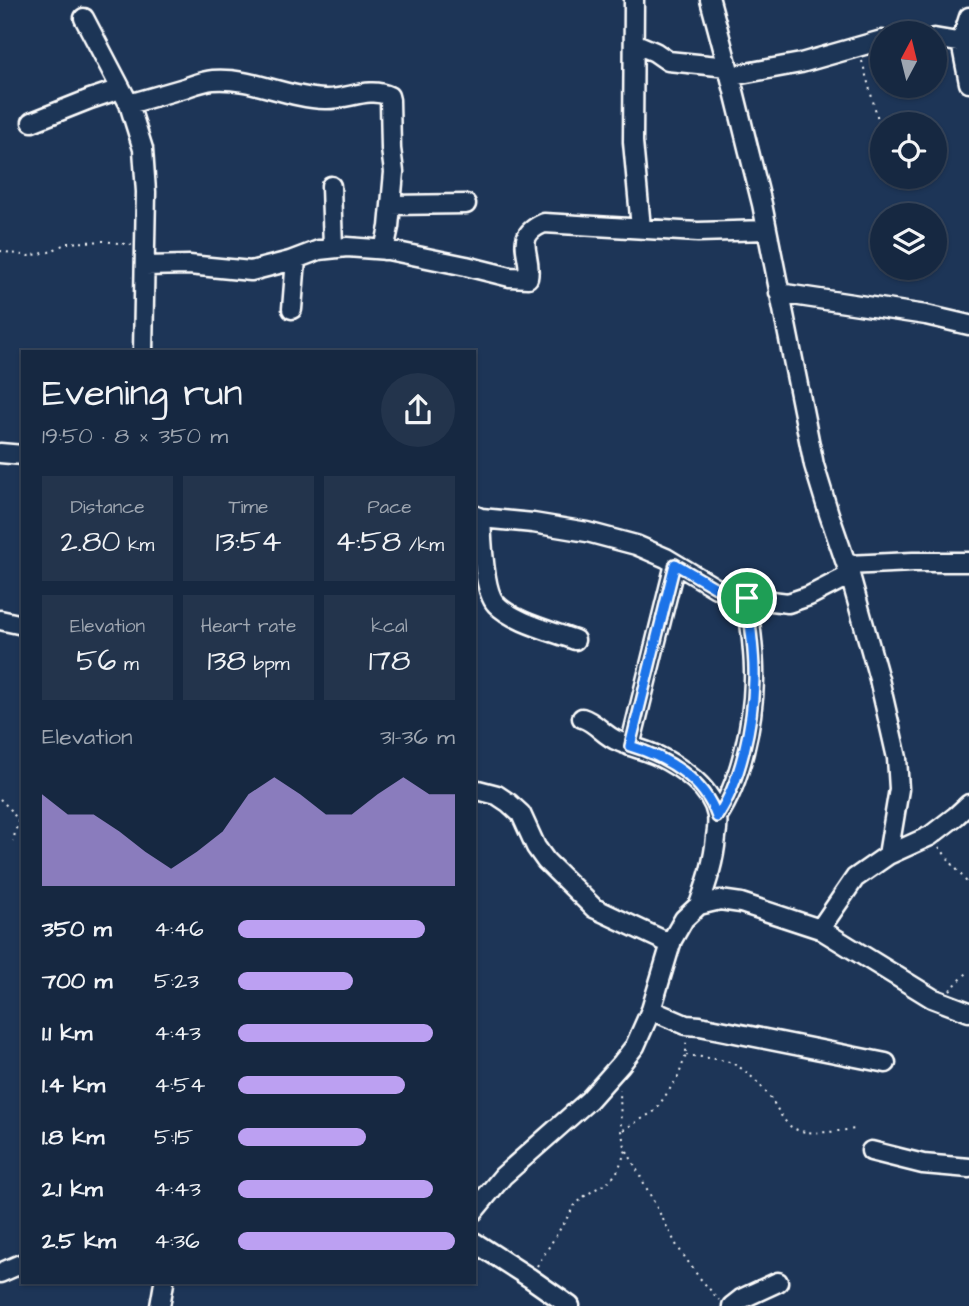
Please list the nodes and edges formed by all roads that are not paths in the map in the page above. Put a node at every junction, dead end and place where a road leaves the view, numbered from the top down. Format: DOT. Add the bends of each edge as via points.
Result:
graph roads {
  1 [pos="634,0"];
  2 [pos="710,0"];
  3 [pos="969,17"];
  4 [pos="84,18"];
  5 [pos="947,40"];
  6 [pos="634,43"];
  7 [pos="870,43"];
  8 [pos="965,43"];
  9 [pos="729,71"];
  10 [pos="969,83"];
  11 [pos="124,97"];
  12 [pos="32,122"];
  13 [pos="331,186"];
  14 [pos="466,204"];
  15 [pos="391,205"];
  16 [pos="641,228"];
  17 [pos="767,230"];
  18 [pos="333,248"];
  19 [pos="384,250"];
  20 [pos="296,259"];
  21 [pos="145,266"];
  22 [pos="779,293"];
  23 [pos="292,309"];
  24 [pos="969,325"];
  25 [pos="143,350"];
  26 [pos="0,453"];
  27 [pos="21,455"];
  28 [pos="476,522"];
  29 [pos="969,562"];
  30 [pos="675,564"];
  31 [pos="848,570"];
  32 [pos="747,598"];
  33 [pos="0,620"];
  34 [pos="21,625"];
  35 [pos="575,640"];
  36 [pos="582,718"];
  37 [pos="630,746"];
  38 [pos="476,790"];
  39 [pos="969,804"];
  40 [pos="717,817"];
  41 [pos="888,855"];
  42 [pos="699,905"];
  43 [pos="820,929"];
  44 [pos="671,944"];
  45 [pos="651,1010"];
  46 [pos="969,1012"];
  47 [pos="886,1063"];
  48 [pos="871,1151"];
  49 [pos="969,1168"];
  50 [pos="476,1209"];
  51 [pos="476,1243"];
  52 [pos="21,1264"];
  53 [pos="0,1273"];
  54 [pos="778,1282"];
  55 [pos="164,1284"];
  56 [pos="160,1306"];
  57 [pos="569,1306"];
  58 [pos="732,1306"];
  1 -- 6 [label="street"];
  2 -- 9 [label="street"];
  3 -- 8 [label="street"];
  4 -- 11 [label="street"];
  5 -- 8 [label="street"];
  6 -- 9 [label="street" via="668,61"];
  6 -- 16 [label="street" via="633,142"];
  7 -- 9 [label="street" via="801,63"];
  8 -- 10 [label="street"];
  9 -- 17 [label="street"];
  11 -- 12 [label="street" via="90,99"];
  11 -- 15 [label="street" via="213,80 327,99 378,91 387,94 394,172"];
  11 -- 21 [label="street" via="143,149"];
  13 -- 18 [label="street"];
  14 -- 15 [label="street"];
  15 -- 19 [label="street"];
  16 -- 17 [label="street"];
  16 -- 19 [label="street" via="551,222 537,226 525,241 528,278"];
  17 -- 22 [label="street"];
  18 -- 19 [label="street"];
  18 -- 20 [label="street"];
  20 -- 21 [label="street" via="251,271"];
  20 -- 23 [label="street"];
  21 -- 25 [label="street"];
  22 -- 24 [label="street"];
  22 -- 31 [label="street" via="814,465"];
  26 -- 27 [label="street"];
  28 -- 30 [label="street" via="533,523 587,532 636,545"];
  28 -- 35 [label="street" via="495,603 511,615"];
  29 -- 31 [label="street" via="914,562"];
  30 -- 32 [label="street" via="716,588"];
  30 -- 37 [label="street"];
  31 -- 32 [label="street" via="809,596 788,603"];
  31 -- 41 [label="street" via="897,758 899,789"];
  32 -- 40 [label="street" via="754,679 748,733 736,777"];
  33 -- 34 [label="street"];
  36 -- 37 [label="street"];
  37 -- 40 [label="street" via="678,768 708,795"];
  38 -- 44 [label="street" via="497,795 521,814 546,861 594,908"];
  39 -- 41 [label="street" via="930,836"];
  40 -- 42 [label="street" via="710,876"];
  41 -- 43 [label="street" via="855,878"];
  42 -- 43 [label="street" via="720,900 741,903"];
  42 -- 44 [label="street" via="684,919"];
  43 -- 46 [label="street" via="938,1001"];
  44 -- 45 [label="street"];
  45 -- 47 [label="street" via="686,1025"];
  45 -- 50 [label="street" via="621,1064 589,1100 503,1176"];
  48 -- 49 [label="street" via="923,1164"];
  51 -- 57 [label="street"];
  52 -- 53 [label="street"];
  54 -- 58 [label="street"];
  55 -- 56 [label="street"];
}
